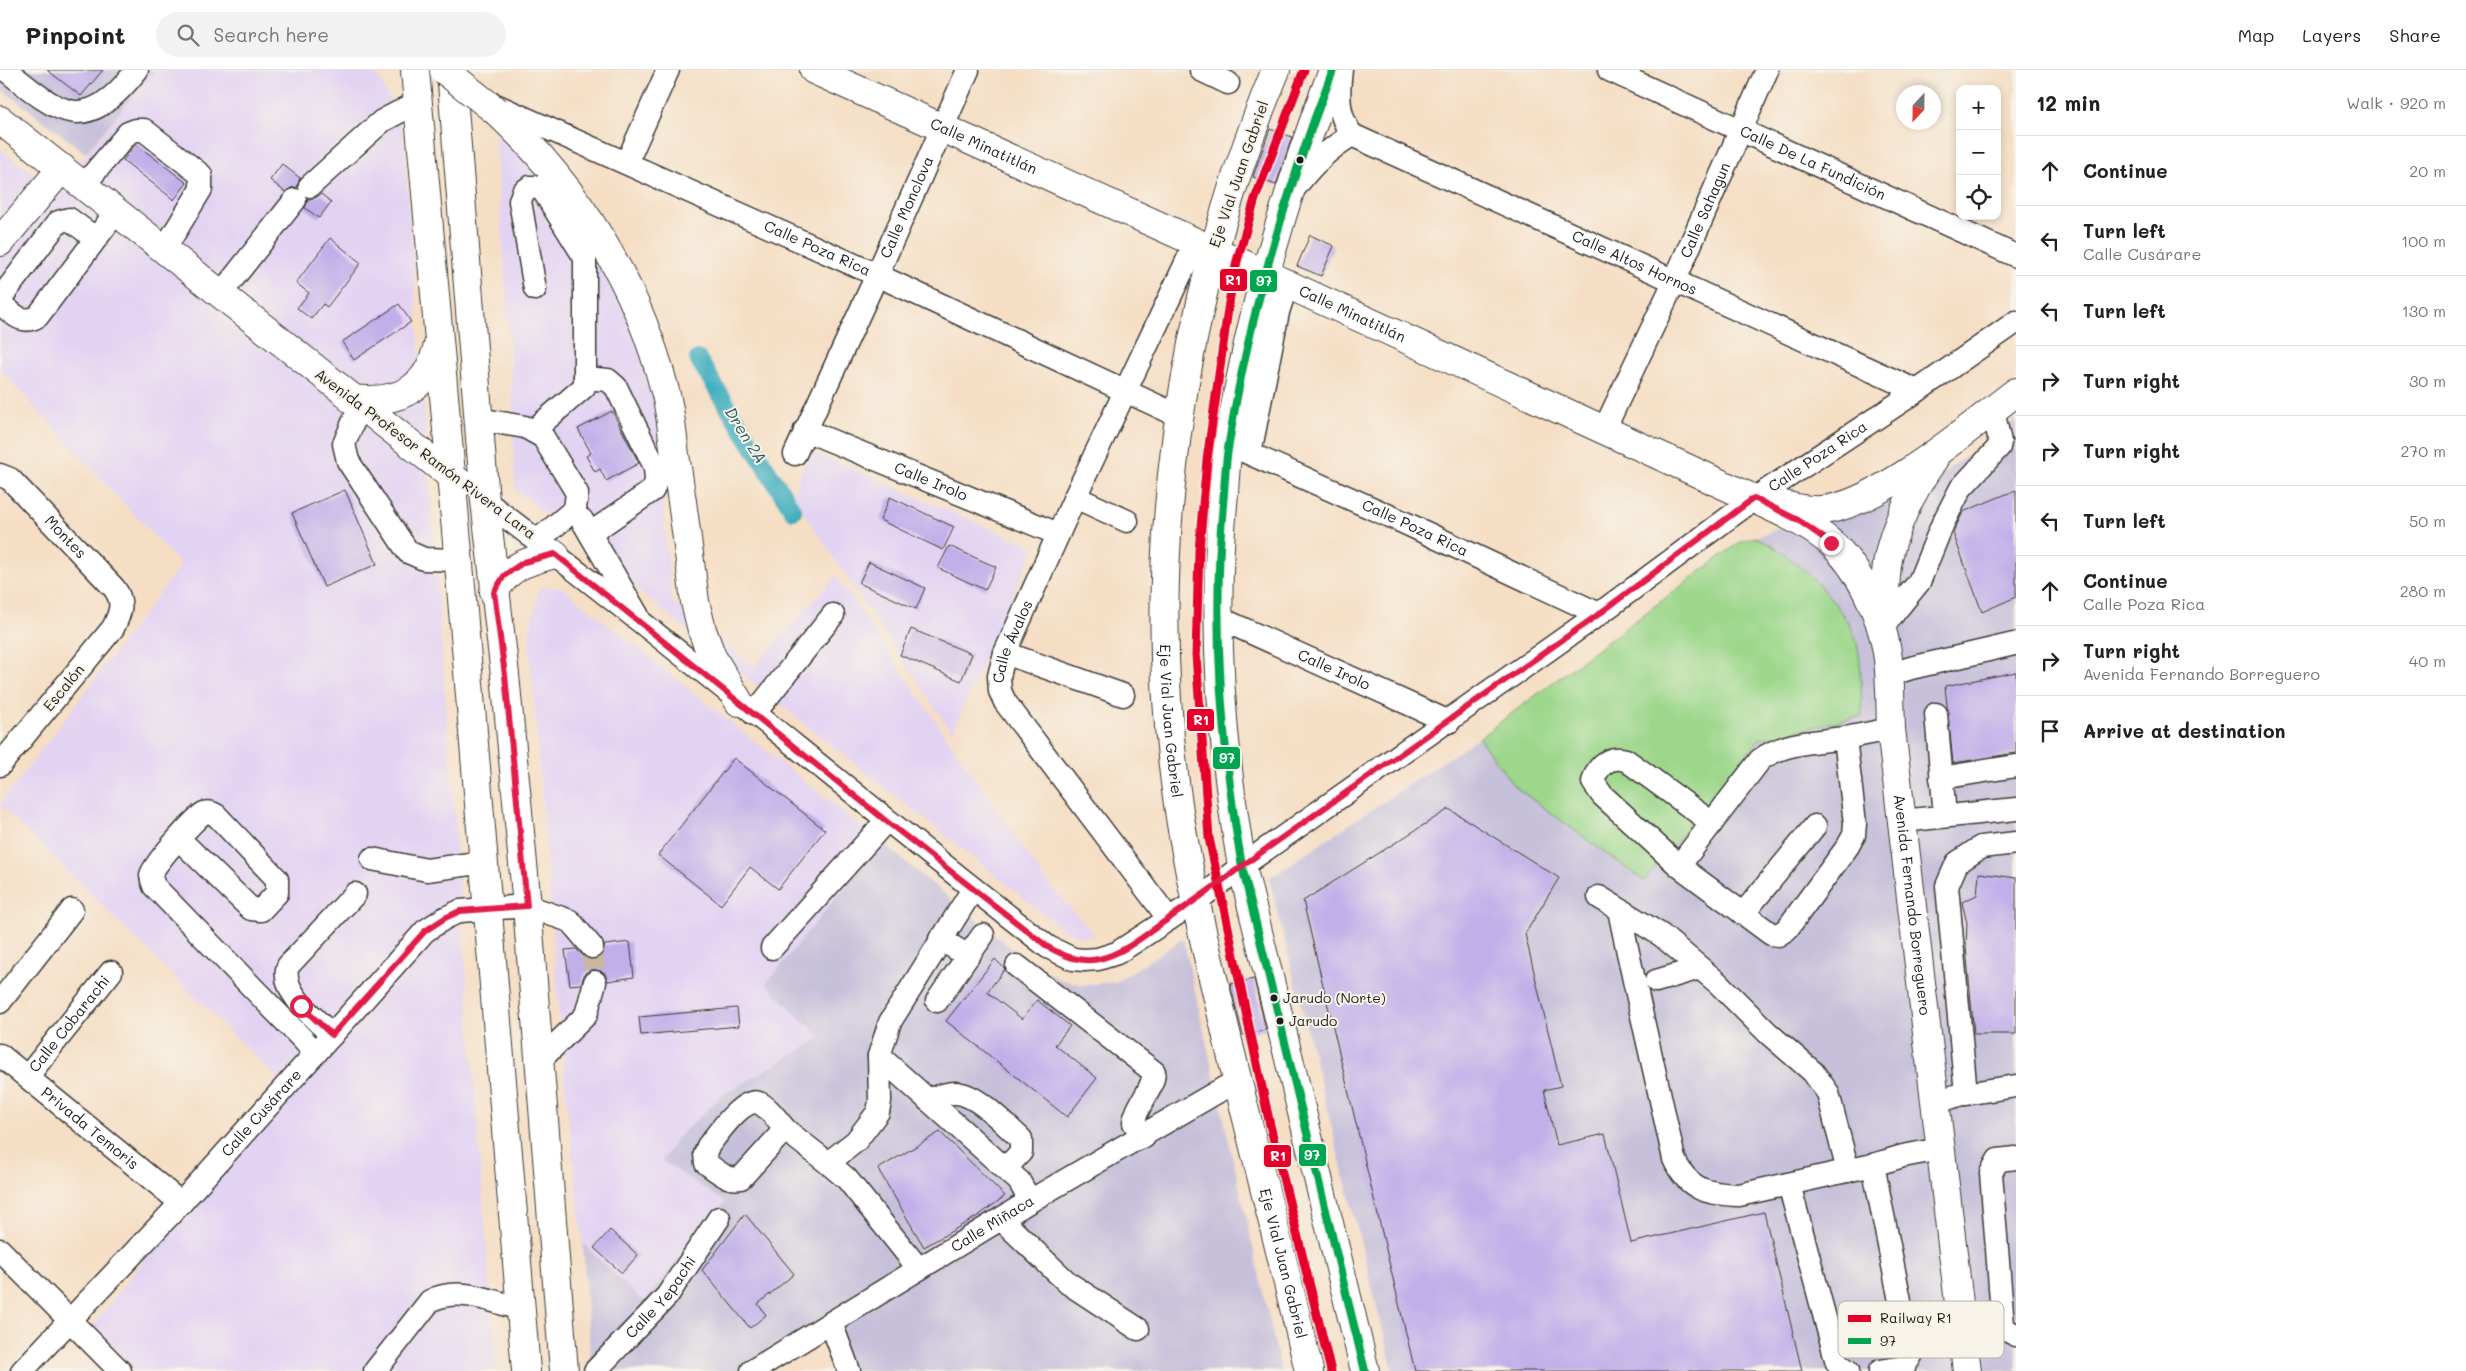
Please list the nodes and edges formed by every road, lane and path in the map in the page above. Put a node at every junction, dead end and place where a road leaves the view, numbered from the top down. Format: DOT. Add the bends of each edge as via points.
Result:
graph roads {
  1 [pos="6,70"];
  2 [pos="138,70"];
  3 [pos="668,70"];
  4 [pos="814,70"];
  5 [pos="968,70"];
  6 [pos="1201,70"];
  7 [pos="1276,70"];
  8 [pos="1333,70"];
  9 [pos="1341,70"];
  10 [pos="1609,70"];
  11 [pos="1767,70"];
  12 [pos="450,76"];
  13 [pos="412,82"];
  14 [pos="1228,83"];
  15 [pos="0,120"];
  16 [pos="941,128"];
  17 [pos="1740,129"];
  18 [pos="1352,135"];
  19 [pos="626,162"];
  20 [pos="55,163"];
  21 [pos="84,185"];
  22 [pos="1285,202"];
  23 [pos="116,212"];
  24 [pos="0,235"];
  25 [pos="95,238"];
  26 [pos="1205,246"];
  27 [pos="164,250"];
  28 [pos="2016,256"];
  29 [pos="877,275"];
  30 [pos="1275,278"];
  31 [pos="1674,282"];
  32 [pos="535,289"];
  33 [pos="220,295"];
  34 [pos="0,299"];
  35 [pos="0,303"];
  36 [pos="2016,322"];
  37 [pos="440,339"];
  38 [pos="585,378"];
  39 [pos="1125,391"];
  40 [pos="1917,391"];
  41 [pos="2016,392"];
  42 [pos="356,403"];
  43 [pos="1993,410"];
  44 [pos="1179,416"];
  45 [pos="478,420"];
  46 [pos="804,430"];
  47 [pos="1604,430"];
  48 [pos="533,431"];
  49 [pos="1239,449"];
  50 [pos="1940,449"];
  51 [pos="795,454"];
  52 [pos="0,475"];
  53 [pos="450,476"];
  54 [pos="1075,497"];
  55 [pos="1754,498"];
  56 [pos="485,501"];
  57 [pos="575,509"];
  58 [pos="1127,521"];
  59 [pos="590,534"];
  60 [pos="1058,534"];
  61 [pos="546,547"];
  62 [pos="459,560"];
  63 [pos="494,592"];
  64 [pos="121,607"];
  65 [pos="1599,614"];
  66 [pos="833,615"];
  67 [pos="1218,618"];
  68 [pos="643,625"];
  69 [pos="2014,644"];
  70 [pos="1887,650"];
  71 [pos="1005,653"];
  72 [pos="1123,695"];
  73 [pos="746,708"];
  74 [pos="1936,714"];
  75 [pos="1449,722"];
  76 [pos="1891,729"];
  77 [pos="1845,738"];
  78 [pos="0,765"];
  79 [pos="2016,766"];
  80 [pos="1941,778"];
  81 [pos="2016,809"];
  82 [pos="1945,816"];
  83 [pos="886,821"];
  84 [pos="1902,821"];
  85 [pos="1712,823"];
  86 [pos="1815,826"];
  87 [pos="179,839"];
  88 [pos="2016,843"];
  89 [pos="372,859"];
  90 [pos="484,862"];
  91 [pos="1242,866"];
  92 [pos="1679,866"];
  93 [pos="972,889"];
  94 [pos="356,894"];
  95 [pos="1600,897"];
  96 [pos="1195,902"];
  97 [pos="527,906"];
  98 [pos="72,910"];
  99 [pos="488,910"];
  100 [pos="1619,910"];
  101 [pos="1743,914"];
  102 [pos="1169,919"];
  103 [pos="983,936"];
  104 [pos="940,939"];
  105 [pos="592,947"];
  106 [pos="772,948"];
  107 [pos="968,956"];
  108 [pos="1017,966"];
  109 [pos="1700,968"];
  110 [pos="111,972"];
  111 [pos="595,982"];
  112 [pos="1656,982"];
  113 [pos="937,1001"];
  114 [pos="0,1002"];
  115 [pos="301,1006"];
  116 [pos="285,1023"];
  117 [pos="332,1035"];
  118 [pos="316,1053"];
  119 [pos="0,1055"];
  120 [pos="879,1056"];
  121 [pos="538,1062"];
  122 [pos="27,1077"];
  123 [pos="1236,1081"];
  124 [pos="2016,1086"];
  125 [pos="1966,1094"];
  126 [pos="928,1100"];
  127 [pos="1935,1103"];
  128 [pos="787,1131"];
  129 [pos="1144,1137"];
  130 [pos="1940,1149"];
  131 [pos="2016,1158"];
  132 [pos="828,1162"];
  133 [pos="1873,1166"];
  134 [pos="1006,1168"];
  135 [pos="1848,1171"];
  136 [pos="1789,1184"];
  137 [pos="1030,1201"];
  138 [pos="181,1203"];
  139 [pos="719,1218"];
  140 [pos="1001,1219"];
  141 [pos="0,1250"];
  142 [pos="919,1269"];
  143 [pos="1900,1301"];
  144 [pos="1958,1301"];
  145 [pos="2001,1301"];
  146 [pos="520,1309"];
  147 [pos="70,1322"];
  148 [pos="831,1323"];
  149 [pos="2004,1327"];
  150 [pos="1138,1329"];
  151 [pos="2016,1335"];
  152 [pos="1910,1358"];
  153 [pos="1964,1358"];
  154 [pos="22,1371"];
  155 [pos="120,1371"];
  156 [pos="375,1371"];
  157 [pos="526,1371"];
  158 [pos="564,1371"];
  159 [pos="595,1371"];
  160 [pos="752,1371"];
  161 [pos="849,1371"];
  162 [pos="1309,1371"];
  163 [pos="1365,1371"];
  164 [pos="1848,1371"];
  165 [pos="1880,1371"];
  166 [pos="1966,1371"];
  1 -- 2 [label="street" via="44,102 66,112 103,105"];
  3 -- 19 [label="street"];
  4 -- 16 [label="main road, Calle Minatitlán"];
  5 -- 16 [label="street, Calle Monclova"];
  6 -- 14 [label="street"];
  7 -- 26 [label="main road, Eje Vial Juan Gabriel"];
  8 -- 22 [label="main road"];
  9 -- 18 [label="street" via="1339,108"];
  10 -- 17 [label="street, Calle De La Fundición"];
  11 -- 17 [label="street, Calle Sahagun"];
  12 -- 19 [label="street, Calle Poza Rica"];
  12 -- 45 [label="main road"];
  12 -- 73 [label="main road, bridge" via="510,124 558,177 625,279 647,329 666,393 695,602 702,630 712,657"];
  13 -- 33 [label="street" via="382,121 302,193"];
  13 -- 37 [label="main road"];
  15 -- 20 [label="main road, Avenida Profesor Ramón Rivera Lara"];
  16 -- 26 [label="main road, Calle Minatitlán"];
  16 -- 29 [label="street, Calle Monclova"];
  17 -- 28 [label="street, Calle De La Fundición"];
  17 -- 31 [label="street, Calle Sahagun"];
  18 -- 22 [label="street" via="1317,161"];
  18 -- 31 [label="street, Calle Altos Hornos"];
  19 -- 29 [label="street, Calle Poza Rica"];
  20 -- 21 [label="main road, Avenida Profesor Ramón Rivera Lara"];
  20 -- 24 [label="main road"];
  21 -- 23 [label="main road, Avenida Profesor Ramón Rivera Lara"];
  21 -- 27 [label="street" via="128,133 136,130 144,130 201,175 201,189"];
  22 -- 30 [label="main road"];
  23 -- 25 [label="street"];
  23 -- 27 [label="main road, Avenida Profesor Ramón Rivera Lara"];
  25 -- 34 [label="street" via="75,222 62,219"];
  25 -- 35 [label="street" via="38,316 21,320"];
  26 -- 30 [label="main road, Calle Minatitlán"];
  26 -- 39 [label="street, Calle Ávalos"];
  26 -- 44 [label="main road, Eje Vial Juan Gabriel"];
  27 -- 33 [label="main road, Avenida Profesor Ramón Rivera Lara"];
  29 -- 39 [label="street, Calle Poza Rica"];
  29 -- 46 [label="street, Calle Monclova"];
  30 -- 47 [label="main road, Calle Minatitlán"];
  30 -- 49 [label="main road"];
  31 -- 40 [label="street, Calle Altos Hornos"];
  31 -- 47 [label="street, Calle Sahagun"];
  32 -- 38 [label="street" via="520,201 523,192 530,187 538,187 544,192 585,258"];
  33 -- 42 [label="main road, Avenida Profesor Ramón Rivera Lara"];
  36 -- 40 [label="street, Calle Poza Rica"];
  37 -- 42 [label="main road" via="435,361 410,391 392,399"];
  37 -- 53 [label="main road"];
  38 -- 48 [label="street" via="584,387"];
  38 -- 59 [label="street" via="608,380 616,387 655,467 656,481 652,490"];
  39 -- 44 [label="street, Calle Poza Rica"];
  39 -- 54 [label="street, Calle Ávalos"];
  40 -- 55 [label="street, Calle Poza Rica"];
  41 -- 43 [label="main road"];
  42 -- 53 [label="main road, Avenida Profesor Ramón Rivera Lara"];
  42 -- 62 [label="street" via="344,444 348,460 408,552 424,559"];
  43 -- 50 [label="main road"];
  43 -- 70 [label="street" via="1999,447 1961,488"];
  44 -- 96 [label="main road, Eje Vial Juan Gabriel" via="1168,535 1165,681 1179,809"];
  45 -- 48 [label="street"];
  45 -- 56 [label="main road"];
  46 -- 51 [label="street, Calle Monclova"];
  46 -- 60 [label="street, Calle Irolo"];
  47 -- 55 [label="main road, Calle Minatitlán"];
  48 -- 57 [label="street" via="543,437 577,493"];
  49 -- 65 [label="street, Calle Poza Rica"];
  49 -- 67 [label="main road" via="1220,538"];
  50 -- 55 [label="main road" via="1872,493 1846,505 1804,510"];
  50 -- 70 [label="main road" via="1913,490 1888,554 1884,587"];
  52 -- 64 [label="street, Montes" via="10,479 114,588"];
  53 -- 56 [label="main road, Avenida Profesor Ramón Rivera Lara"];
  53 -- 62 [label="main road"];
  54 -- 58 [label="street"];
  54 -- 60 [label="street, Calle Ávalos"];
  55 -- 65 [label="street, Calle Poza Rica"];
  55 -- 70 [label="main road, Avenida Fernando Borreguero" via="1798,520 1831,543 1849,563 1870,596"];
  56 -- 61 [label="street, Avenida Profesor Ramón Rivera Lara"];
  56 -- 63 [label="main road"];
  57 -- 59 [label="street"];
  57 -- 61 [label="street"];
  59 -- 68 [label="street"];
  60 -- 71 [label="street, Calle Ávalos"];
  61 -- 63 [label="main road" via="504,576"];
  61 -- 68 [label="street, Avenida Profesor Ramón Rivera Lara"];
  62 -- 90 [label="main road"];
  63 -- 97 [label="main road"];
  64 -- 78 [label="street, Escalón" via="113,628"];
  65 -- 75 [label="street, Calle Poza Rica"];
  66 -- 73 [label="street"];
  67 -- 75 [label="street, Calle Irolo"];
  67 -- 91 [label="main road" via="1225,741"];
  68 -- 73 [label="street, Avenida Profesor Ramón Rivera Lara"];
  69 -- 70 [label="street" via="1911,668"];
  70 -- 76 [label="main road, Avenida Fernando Borreguero"];
  71 -- 72 [label="street"];
  71 -- 102 [label="street, Calle Ávalos" via="999,676 1005,702"];
  73 -- 83 [label="street, Avenida Profesor Ramón Rivera Lara"];
  74 -- 80 [label="street"];
  75 -- 91 [label="street, Calle Poza Rica"];
  76 -- 77 [label="street"];
  76 -- 84 [label="main road, Avenida Fernando Borreguero"];
  77 -- 85 [label="street" via="1770,752 1760,760"];
  77 -- 101 [label="street" via="1855,823 1854,835 1848,846 1787,929 1778,935 1771,934"];
  79 -- 80 [label="street"];
  80 -- 82 [label="street"];
  81 -- 82 [label="street"];
  82 -- 84 [label="street"];
  83 -- 93 [label="street, Avenida Profesor Ramón Rivera Lara"];
  83 -- 106 [label="street"];
  84 -- 127 [label="main road, Avenida Fernando Borreguero"];
  85 -- 92 [label="street"];
  85 -- 92 [label="street" via="1626,760 1610,759 1595,773 1593,782 1602,795"];
  86 -- 101 [label="street"];
  87 -- 87 [label="street" via="204,813 216,815 276,879 277,893 261,910 251,909"];
  87 -- 116 [label="street" via="157,862 151,874 154,886"];
  88 -- 125 [label="street" via="1981,847 1958,863 1947,886"];
  89 -- 90 [label="street" via="427,870"];
  90 -- 99 [label="main road"];
  91 -- 96 [label="street, Calle Poza Rica"];
  91 -- 163 [label="main road"];
  92 -- 101 [label="street"];
  93 -- 102 [label="street, Avenida Profesor Ramón Rivera Lara" via="1048,947 1073,959 1098,959 1117,953"];
  93 -- 104 [label="street"];
  94 -- 115 [label="street" via="288,966 286,978"];
  95 -- 100 [label="street"];
  96 -- 102 [label="street, Avenida Profesor Ramón Rivera Lara"];
  96 -- 123 [label="main road, Eje Vial Juan Gabriel"];
  97 -- 99 [label="street, Calle Cusárare"];
  97 -- 105 [label="street" via="570,921"];
  97 -- 121 [label="main road"];
  98 -- 114 [label="street"];
  99 -- 117 [label="street, Calle Cusárare" via="460,911 425,931"];
  99 -- 146 [label="main road"];
  100 -- 109 [label="street" via="1661,935"];
  100 -- 136 [label="street" via="1674,1159 1681,1174 1696,1187 1717,1194 1739,1195"];
  103 -- 107 [label="street"];
  104 -- 107 [label="street"];
  104 -- 120 [label="street" via="890,1022"];
  107 -- 113 [label="street"];
  108 -- 129 [label="street" via="1154,1072 1154,1080 1135,1111 1134,1123"];
  109 -- 112 [label="street"];
  109 -- 135 [label="street" via="1822,1082 1828,1093"];
  110 -- 122 [label="street, Calle Cobarachi"];
  111 -- 121 [label="street" via="586,1015"];
  115 -- 116 [label="street"];
  115 -- 117 [label="street"];
  116 -- 118 [label="street"];
  117 -- 118 [label="street, Calle Cusárare"];
  118 -- 138 [label="street, Calle Cusárare"];
  119 -- 122 [label="street, Privada Temoris"];
  120 -- 126 [label="street"];
  120 -- 132 [label="street" via="878,1112 856,1141"];
  121 -- 158 [label="main road"];
  122 -- 138 [label="street, Privada Temoris"];
  123 -- 129 [label="street, Calle Miñaca"];
  123 -- 162 [label="main road, Eje Vial Juan Gabriel"];
  124 -- 125 [label="street"];
  125 -- 127 [label="street"];
  126 -- 134 [label="street"];
  126 -- 134 [label="street" via="954,1092 967,1094 1021,1139 1021,1152"];
  127 -- 130 [label="main road, Avenida Fernando Borreguero"];
  128 -- 132 [label="street"];
  129 -- 137 [label="street, Calle Miñaca"];
  130 -- 133 [label="street"];
  130 -- 144 [label="main road, Avenida Fernando Borreguero"];
  131 -- 145 [label="street" via="1998,1160 1991,1173"];
  132 -- 142 [label="street" via="847,1179"];
  133 -- 135 [label="street"];
  133 -- 143 [label="street"];
  134 -- 137 [label="street" via="1020,1181"];
  135 -- 136 [label="street"];
  136 -- 164 [label="street" via="1837,1363"];
  137 -- 140 [label="street, Calle Miñaca"];
  138 -- 147 [label="street, Calle Cusárare"];
  139 -- 159 [label="street, Calle Yepachi" via="667,1296"];
  140 -- 142 [label="street, Calle Miñaca"];
  140 -- 150 [label="street" via="1068,1283"];
  141 -- 147 [label="street"];
  142 -- 148 [label="street, Calle Miñaca"];
  146 -- 156 [label="street" via="461,1294 439,1296 430,1301"];
  146 -- 157 [label="main road"];
  147 -- 154 [label="street, Calle Cusárare"];
  147 -- 155 [label="street"];
  148 -- 160 [label="street, Calle Miñaca"];
  148 -- 161 [label="street"];
  149 -- 151 [label="street"];
  152 -- 165 [label="street" via="1904,1367"];
  153 -- 166 [label="main road, Avenida Fernando Borreguero"];
}
